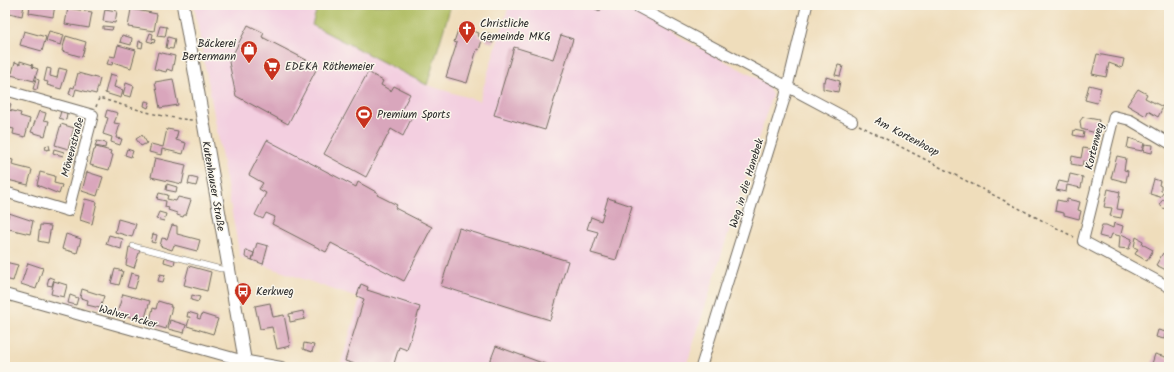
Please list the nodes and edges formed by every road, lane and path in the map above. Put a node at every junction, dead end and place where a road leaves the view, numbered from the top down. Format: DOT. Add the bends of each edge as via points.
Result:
graph roads {
  1 [pos="183,5"];
  2 [pos="634,5"];
  3 [pos="807,5"];
  4 [pos="788,86"];
  5 [pos="5,90"];
  6 [pos="93,115"];
  7 [pos="203,120"];
  8 [pos="852,121"];
  9 [pos="1169,143"];
  10 [pos="5,192"];
  11 [pos="1083,241"];
  12 [pos="133,246"];
  13 [pos="229,268"];
  14 [pos="1169,287"];
  15 [pos="5,294"];
  16 [pos="231,362"];
  17 [pos="246,364"];
  18 [pos="281,367"];
  19 [pos="701,367"];
  1 -- 7 [label="street, Kutenhauser Straße"];
  2 -- 4 [label="street"];
  3 -- 4 [label="street, Weg in die Hanebek"];
  4 -- 8 [label="street"];
  4 -- 19 [label="street, Weg in die Hanebek"];
  5 -- 6 [label="street, Möwenstraße"];
  6 -- 7 [label="path" via="98,98 172,118"];
  6 -- 10 [label="street, Möwenstraße" via="68,211"];
  7 -- 13 [label="street, Kutenhauser Straße"];
  8 -- 11 [label="path, Am Kortenhoop"];
  9 -- 11 [label="street, Kortenweg" via="1130,120 1114,116"];
  11 -- 14 [label="street"];
  12 -- 13 [label="lane" via="221,269"];
  13 -- 17 [label="street, Kutenhauser Straße"];
  15 -- 16 [label="street, Walver Acker"];
  16 -- 17 [label="street, Walver Acker"];
  17 -- 18 [label="street, Walver Acker"];
}
